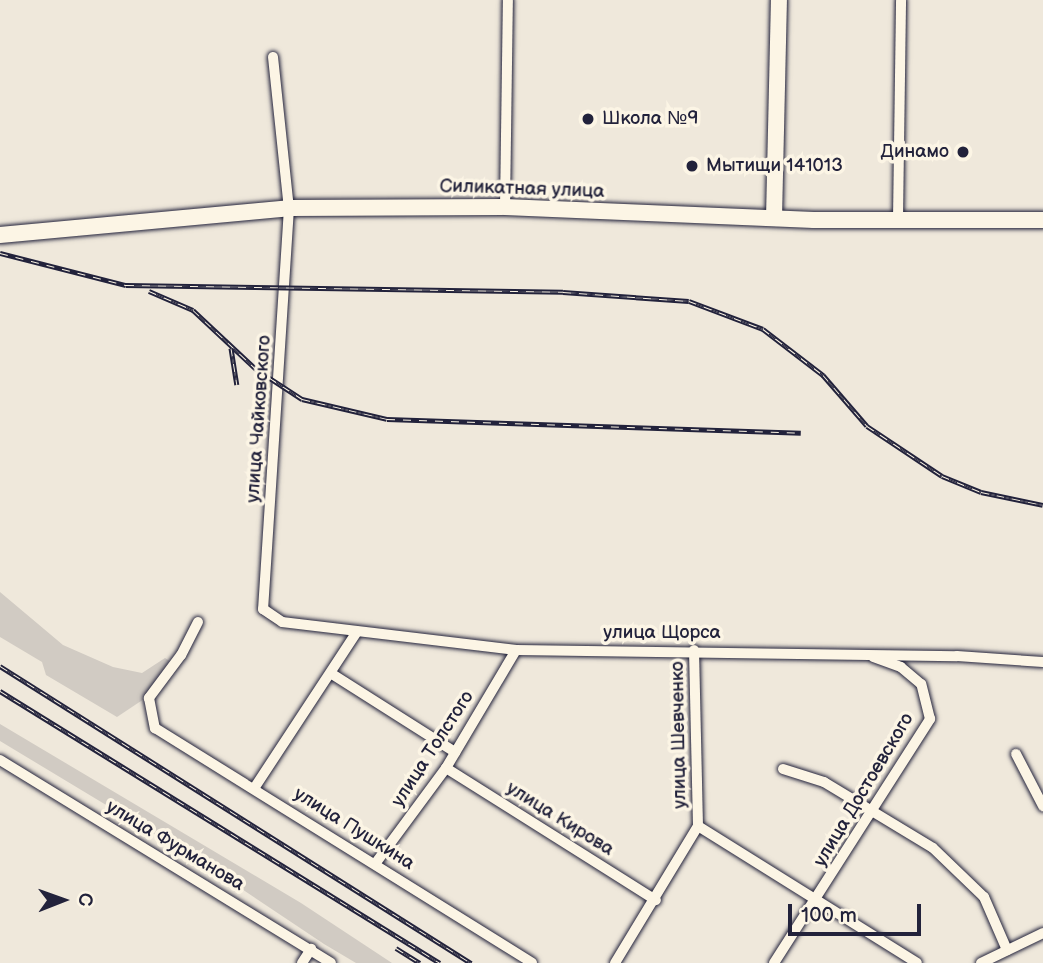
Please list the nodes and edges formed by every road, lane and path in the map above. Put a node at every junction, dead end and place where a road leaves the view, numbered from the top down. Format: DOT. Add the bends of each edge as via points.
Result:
graph roads {
  1 [pos="508,0"];
  2 [pos="779,0"];
  3 [pos="901,0"];
  4 [pos="274,57"];
  5 [pos="505,207"];
  6 [pos="289,208"];
  7 [pos="774,218"];
  8 [pos="898,219"];
  9 [pos="1043,220"];
  10 [pos="0,235"];
  11 [pos="198,622"];
  12 [pos="282,622"];
  13 [pos="357,632"];
  14 [pos="516,650"];
  15 [pos="694,650"];
  16 [pos="864,654"];
  17 [pos="1043,662"];
  18 [pos="332,674"];
  19 [pos="455,752"];
  20 [pos="1016,754"];
  21 [pos="0,760"];
  22 [pos="446,768"];
  23 [pos="783,769"];
  24 [pos="255,787"];
  25 [pos="1043,806"];
  26 [pos="871,814"];
  27 [pos="698,826"];
  28 [pos="375,864"];
  29 [pos="656,900"];
  30 [pos="816,903"];
  31 [pos="1043,933"];
  32 [pos="311,949"];
  33 [pos="1007,950"];
  34 [pos="303,963"];
  35 [pos="331,963"];
  36 [pos="532,963"];
  37 [pos="615,963"];
  38 [pos="774,963"];
  39 [pos="917,963"];
  40 [pos="981,963"];
  1 -- 5 [label="street"];
  2 -- 7 [label="street"];
  3 -- 8 [label="street"];
  4 -- 6 [label="street"];
  5 -- 6 [label="street, Силикатная улица"];
  5 -- 7 [label="street, Силикатная улица"];
  6 -- 10 [label="street, Силикатная улица"];
  6 -- 12 [label="street, улица Чайковского" via="263,609"];
  7 -- 8 [label="street, Силикатная улица"];
  8 -- 9 [label="street, Силикатная улица"];
  11 -- 24 [label="street, улица Пушкина" via="181,655 149,698 155,729"];
  12 -- 13 [label="street, улица Щорса"];
  13 -- 14 [label="street, улица Щорса"];
  13 -- 18 [label="street"];
  14 -- 15 [label="street, улица Щорса"];
  14 -- 19 [label="street, улица Толстого"];
  15 -- 16 [label="street, улица Щорса"];
  15 -- 27 [label="street, улица Шевченко"];
  16 -- 17 [label="street, улица Щорса"];
  16 -- 26 [label="street, улица Достоевского" via="901,667 921,684 930,719"];
  18 -- 19 [label="street"];
  18 -- 24 [label="street"];
  19 -- 22 [label="street, улица Толстого"];
  20 -- 25 [label="street"];
  21 -- 32 [label="street, улица Фурманова"];
  22 -- 28 [label="street, улица Толстого"];
  22 -- 29 [label="street, улица Кирова"];
  23 -- 26 [label="street" via="824,782"];
  24 -- 28 [label="street, улица Пушкина"];
  26 -- 30 [label="street, улица Достоевского"];
  26 -- 33 [label="street" via="933,848 984,897"];
  27 -- 29 [label="street, улица Шевченко"];
  27 -- 30 [label="street"];
  28 -- 36 [label="street, улица Пушкина"];
  29 -- 37 [label="street, улица Шевченко"];
  30 -- 38 [label="street, улица Достоевского"];
  30 -- 39 [label="street"];
  31 -- 33 [label="street"];
  32 -- 34 [label="street"];
  32 -- 35 [label="street, улица Фурманова"];
  33 -- 40 [label="street"];
}
